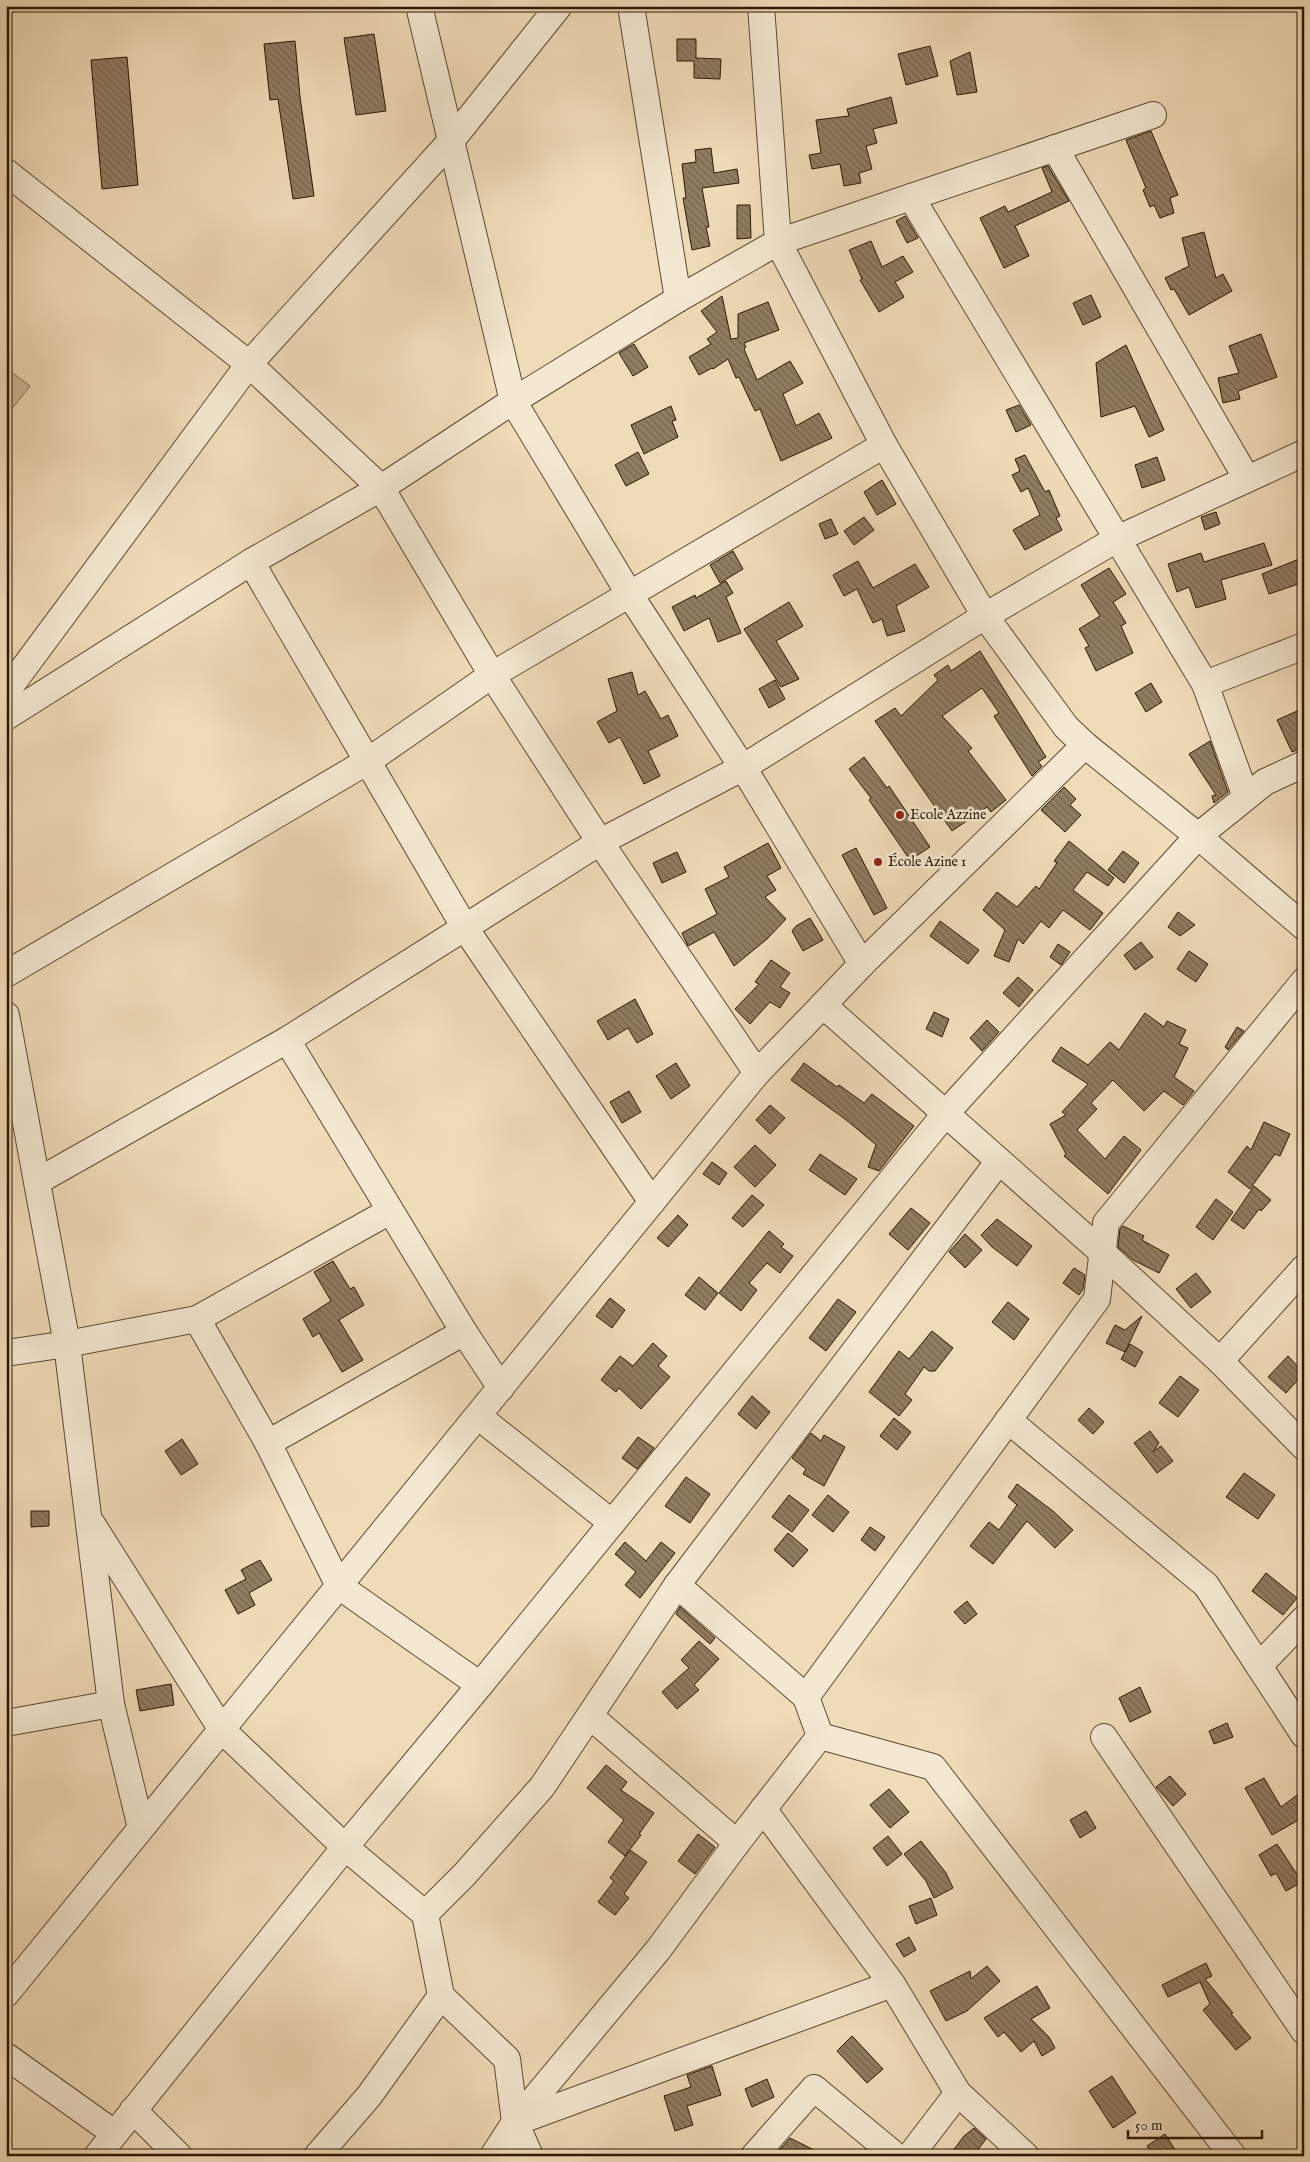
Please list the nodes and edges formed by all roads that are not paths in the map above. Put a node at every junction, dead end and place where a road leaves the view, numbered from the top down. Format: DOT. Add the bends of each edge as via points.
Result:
graph roads {
  1 [pos="419,6"];
  2 [pos="559,6"];
  3 [pos="631,6"];
  4 [pos="761,6"];
  5 [pos="1153,115"];
  6 [pos="451,141"];
  7 [pos="1055,148"];
  8 [pos="6,172"];
  9 [pos="911,197"];
  10 [pos="778,242"];
  11 [pos="678,299"];
  12 [pos="249,364"];
  13 [pos="513,402"];
  14 [pos="884,445"];
  15 [pos="1304,453"];
  16 [pos="1247,479"];
  17 [pos="381,488"];
  18 [pos="1117,539"];
  19 [pos="251,562"];
  20 [pos="630,595"];
  21 [pos="985,616"];
  22 [pos="1304,646"];
  23 [pos="492,675"];
  24 [pos="1205,684"];
  25 [pos="6,692"];
  26 [pos="6,717"];
  27 [pos="1085,745"];
  28 [pos="368,761"];
  29 [pos="1304,764"];
  30 [pos="742,768"];
  31 [pos="1246,797"];
  32 [pos="1198,836"];
  33 [pos="600,842"];
  34 [pos="1304,927"];
  35 [pos="464,928"];
  36 [pos="862,964"];
  37 [pos="6,974"];
  38 [pos="1304,981"];
  39 [pos="823,1005"];
  40 [pos="6,1015"];
  41 [pos="287,1040"];
  42 [pos="757,1073"];
  43 [pos="946,1113"];
  44 [pos="999,1161"];
  45 [pos="38,1181"];
  46 [pos="652,1202"];
  47 [pos="390,1211"];
  48 [pos="1103,1253"];
  49 [pos="1304,1268"];
  50 [pos="197,1319"];
  51 [pos="464,1332"];
  52 [pos="67,1344"];
  53 [pos="6,1353"];
  54 [pos="1220,1361"];
  55 [pos="501,1388"];
  56 [pos="478,1416"];
  57 [pos="1008,1420"];
  58 [pos="268,1443"];
  59 [pos="1304,1447"];
  60 [pos="88,1518"];
  61 [pos="612,1523"];
  62 [pos="677,1585"];
  63 [pos="339,1586"];
  64 [pos="1304,1619"];
  65 [pos="1259,1666"];
  66 [pos="480,1685"];
  67 [pos="806,1697"];
  68 [pos="111,1704"];
  69 [pos="590,1716"];
  70 [pos="6,1722"];
  71 [pos="222,1730"];
  72 [pos="1304,1735"];
  73 [pos="820,1736"];
  74 [pos="1104,1736"];
  75 [pos="764,1809"];
  76 [pos="141,1828"];
  77 [pos="737,1843"];
  78 [pos="344,1847"];
  79 [pos="425,1914"];
  80 [pos="892,1984"];
  81 [pos="6,1994"];
  82 [pos="441,1996"];
  83 [pos="1304,2031"];
  84 [pos="6,2056"];
  85 [pos="958,2093"];
  86 [pos="133,2110"];
  87 [pos="516,2122"];
  88 [pos="114,2133"];
  89 [pos="97,2156"];
  90 [pos="179,2156"];
  91 [pos="317,2156"];
  92 [pos="493,2156"];
  93 [pos="530,2156"];
  94 [pos="754,2156"];
  95 [pos="896,2156"];
  96 [pos="910,2156"];
  97 [pos="1026,2156"];
  98 [pos="1233,2156"];
  1 -- 6 [label="street"];
  2 -- 6 [label="street"];
  3 -- 11 [label="street"];
  4 -- 10 [label="street"];
  5 -- 7 [label="street"];
  6 -- 12 [label="street"];
  6 -- 13 [label="street"];
  7 -- 9 [label="street"];
  7 -- 16 [label="street"];
  8 -- 12 [label="street"];
  9 -- 10 [label="street"];
  9 -- 18 [label="street"];
  10 -- 11 [label="street"];
  10 -- 14 [label="street"];
  11 -- 13 [label="street"];
  12 -- 17 [label="street"];
  12 -- 25 [label="street"];
  13 -- 17 [label="street"];
  13 -- 20 [label="street"];
  14 -- 20 [label="street"];
  14 -- 21 [label="street"];
  15 -- 16 [label="street"];
  16 -- 18 [label="street"];
  17 -- 19 [label="street"];
  17 -- 23 [label="street"];
  18 -- 21 [label="street"];
  18 -- 24 [label="street"];
  19 -- 26 [label="street"];
  19 -- 28 [label="street"];
  20 -- 23 [label="street"];
  20 -- 30 [label="street"];
  21 -- 27 [label="street" via="1066,727"];
  21 -- 30 [label="street"];
  22 -- 24 [label="street"];
  23 -- 28 [label="street"];
  23 -- 33 [label="street"];
  24 -- 31 [label="street"];
  27 -- 32 [label="street"];
  27 -- 36 [label="street"];
  28 -- 35 [label="street"];
  28 -- 37 [label="street"];
  29 -- 31 [label="street" via="1266,782"];
  30 -- 33 [label="street"];
  30 -- 36 [label="street"];
  31 -- 32 [label="street"];
  32 -- 34 [label="street"];
  32 -- 43 [label="street"];
  33 -- 35 [label="street"];
  33 -- 42 [label="street"];
  35 -- 41 [label="street"];
  35 -- 46 [label="street"];
  36 -- 39 [label="street"];
  38 -- 48 [label="street" via="1106,1223"];
  39 -- 42 [label="street"];
  39 -- 43 [label="street"];
  40 -- 45 [label="street"];
  41 -- 45 [label="street"];
  41 -- 47 [label="street"];
  42 -- 46 [label="street"];
  43 -- 44 [label="street"];
  43 -- 61 [label="street"];
  44 -- 48 [label="street"];
  44 -- 62 [label="street"];
  45 -- 52 [label="street"];
  46 -- 55 [label="street"];
  47 -- 50 [label="street"];
  47 -- 51 [label="street"];
  48 -- 54 [label="street"];
  48 -- 57 [label="street" via="1097,1299"];
  49 -- 54 [label="street"];
  50 -- 52 [label="street"];
  50 -- 58 [label="street"];
  51 -- 55 [label="street"];
  51 -- 58 [label="street"];
  52 -- 53 [label="street"];
  52 -- 60 [label="street"];
  54 -- 59 [label="street"];
  55 -- 56 [label="street"];
  56 -- 61 [label="street"];
  56 -- 63 [label="street"];
  57 -- 65 [label="street" via="1206,1585"];
  57 -- 67 [label="street"];
  58 -- 63 [label="street"];
  60 -- 68 [label="street"];
  60 -- 71 [label="street"];
  61 -- 66 [label="street"];
  62 -- 67 [label="street"];
  62 -- 69 [label="street"];
  63 -- 66 [label="street"];
  63 -- 71 [label="street"];
  64 -- 65 [label="street"];
  65 -- 72 [label="street"];
  66 -- 78 [label="street"];
  67 -- 73 [label="street"];
  68 -- 70 [label="street"];
  68 -- 76 [label="street"];
  69 -- 77 [label="street"];
  69 -- 79 [label="street" via="542,1787 466,1874"];
  71 -- 76 [label="street"];
  71 -- 78 [label="street"];
  73 -- 75 [label="street"];
  73 -- 98 [label="street" via="933,1767"];
  74 -- 83 [label="street"];
  75 -- 77 [label="street"];
  75 -- 80 [label="street"];
  76 -- 81 [label="street"];
  77 -- 87 [label="street" via="658,1950"];
  78 -- 79 [label="street"];
  78 -- 86 [label="street"];
  79 -- 82 [label="street"];
  80 -- 85 [label="street"];
  80 -- 87 [label="street"];
  82 -- 87 [label="street" via="506,2059"];
  82 -- 91 [label="street" via="368,2096"];
  84 -- 88 [label="street"];
  85 -- 96 [label="street"];
  85 -- 97 [label="street"];
  86 -- 88 [label="street"];
  86 -- 90 [label="street"];
  87 -- 92 [label="street"];
  87 -- 93 [label="street"];
  88 -- 89 [label="street"];
  94 -- 95 [label="street" via="814,2088"];
}
